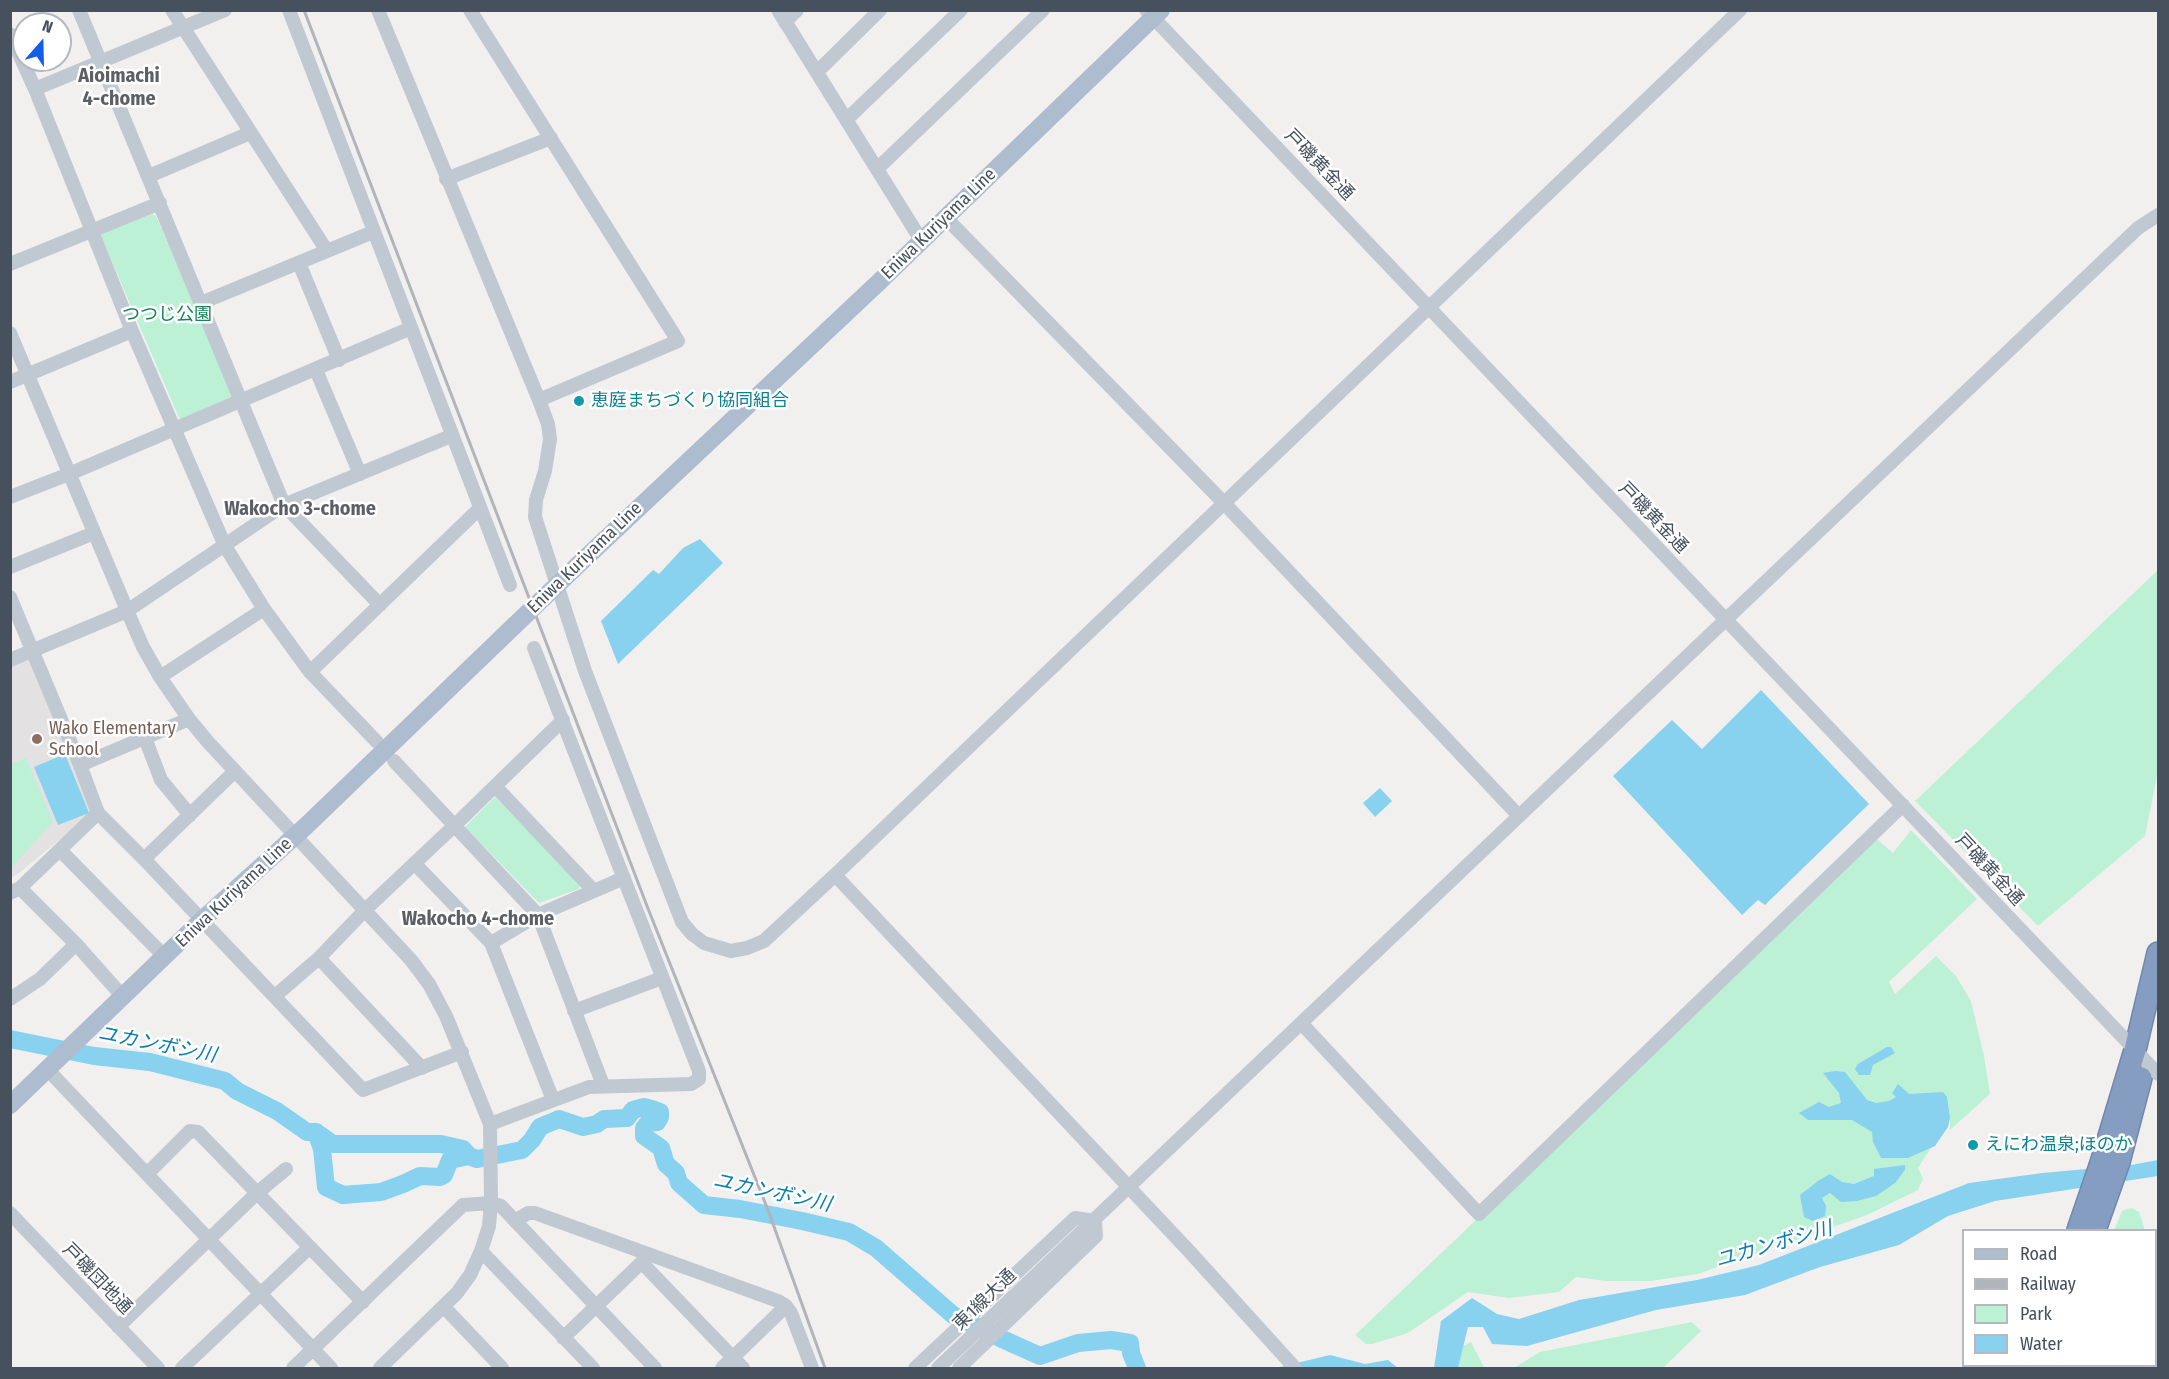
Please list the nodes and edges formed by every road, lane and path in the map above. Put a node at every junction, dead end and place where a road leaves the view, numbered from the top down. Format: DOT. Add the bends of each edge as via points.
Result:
graph roads {
  1 [pos="79,10"];
  2 [pos="172,10"];
  3 [pos="225,10"];
  4 [pos="289,10"];
  5 [pos="378,10"];
  6 [pos="470,10"];
  7 [pos="797,10"];
  8 [pos="880,10"];
  9 [pos="961,10"];
  10 [pos="1740,10"];
  11 [pos="1042,11"];
  12 [pos="1153,13"];
  13 [pos="781,16"];
  14 [pos="182,27"];
  15 [pos="10,34"];
  16 [pos="99,61"];
  17 [pos="817,72"];
  18 [pos="35,89"];
  19 [pos="846,120"];
  20 [pos="250,133"];
  21 [pos="550,138"];
  22 [pos="877,169"];
  23 [pos="149,177"];
  24 [pos="446,179"];
  25 [pos="159,203"];
  26 [pos="2158,215"];
  27 [pos="945,218"];
  28 [pos="92,230"];
  29 [pos="373,232"];
  30 [pos="921,240"];
  31 [pos="327,251"];
  32 [pos="299,263"];
  33 [pos="10,264"];
  34 [pos="201,303"];
  35 [pos="1430,307"];
  36 [pos="411,328"];
  37 [pos="132,332"];
  38 [pos="10,333"];
  39 [pos="339,360"];
  40 [pos="316,370"];
  41 [pos="28,375"];
  42 [pos="10,382"];
  43 [pos="540,400"];
  44 [pos="241,401"];
  45 [pos="176,429"];
  46 [pos="452,436"];
  47 [pos="69,474"];
  48 [pos="360,474"];
  49 [pos="10,497"];
  50 [pos="1224,503"];
  51 [pos="284,504"];
  52 [pos="480,508"];
  53 [pos="94,533"];
  54 [pos="225,546"];
  55 [pos="10,567"];
  56 [pos="510,585"];
  57 [pos="10,597"];
  58 [pos="380,605"];
  59 [pos="264,609"];
  60 [pos="127,611"];
  61 [pos="1725,620"];
  62 [pos="534,648"];
  63 [pos="33,650"];
  64 [pos="10,660"];
  65 [pos="310,672"];
  66 [pos="160,677"];
  67 [pos="189,719"];
  68 [pos="563,720"];
  69 [pos="145,738"];
  70 [pos="376,742"];
  71 [pos="394,761"];
  72 [pos="80,765"];
  73 [pos="235,771"];
  74 [pos="495,786"];
  75 [pos="1903,805"];
  76 [pos="98,813"];
  77 [pos="190,815"];
  78 [pos="1519,816"];
  79 [pos="454,826"];
  80 [pos="296,835"];
  81 [pos="60,850"];
  82 [pos="144,859"];
  83 [pos="415,864"];
  84 [pos="835,875"];
  85 [pos="624,878"];
  86 [pos="15,890"];
  87 [pos="594,891"];
  88 [pos="366,909"];
  89 [pos="538,915"];
  90 [pos="202,920"];
  91 [pos="490,943"];
  92 [pos="76,944"];
  93 [pos="2158,953"];
  94 [pos="165,957"];
  95 [pos="319,958"];
  96 [pos="662,978"];
  97 [pos="275,996"];
  98 [pos="124,998"];
  99 [pos="10,999"];
  100 [pos="574,1011"];
  101 [pos="2158,1011"];
  102 [pos="1302,1024"];
  103 [pos="462,1052"];
  104 [pos="2146,1061"];
  105 [pos="50,1067"];
  106 [pos="422,1068"];
  107 [pos="603,1085"];
  108 [pos="553,1100"];
  109 [pos="10,1105"];
  110 [pos="490,1124"];
  111 [pos="286,1169"];
  112 [pos="147,1174"];
  113 [pos="1129,1188"];
  114 [pos="257,1193"];
  115 [pos="2100,1194"];
  116 [pos="491,1203"];
  117 [pos="10,1213"];
  118 [pos="515,1221"];
  119 [pos="1095,1221"];
  120 [pos="2079,1229"];
  121 [pos="2095,1229"];
  122 [pos="208,1240"];
  123 [pos="310,1247"];
  124 [pos="481,1251"];
  125 [pos="645,1257"];
  126 [pos="261,1295"];
  127 [pos="363,1302"];
  128 [pos="596,1306"];
  129 [pos="786,1306"];
  130 [pos="444,1307"];
  131 [pos="118,1327"];
  132 [pos="563,1338"];
  133 [pos="313,1350"];
  134 [pos="738,1363"];
  135 [pos="1292,1365"];
  136 [pos="158,1368"];
  137 [pos="182,1368"];
  138 [pos="293,1368"];
  139 [pos="331,1368"];
  140 [pos="380,1368"];
  141 [pos="502,1368"];
  142 [pos="593,1368"];
  143 [pos="655,1368"];
  144 [pos="722,1368"];
  145 [pos="812,1368"];
  146 [pos="915,1368"];
  147 [pos="938,1368"];
  148 [pos="959,1368"];
  1 -- 16 [label="street"];
  2 -- 14 [label="street"];
  3 -- 14 [label="street"];
  4 -- 29 [label="street"];
  5 -- 24 [label="street"];
  6 -- 21 [label="street"];
  7 -- 13 [label="street"];
  8 -- 17 [label="street"];
  9 -- 19 [label="street"];
  10 -- 35 [label="street"];
  11 -- 22 [label="street"];
  12 -- 27 [label="main road, Eniwa Kuriyama Line"];
  12 -- 35 [label="street, 戸磯黄金通"];
  13 -- 17 [label="street"];
  14 -- 16 [label="street"];
  14 -- 20 [label="street"];
  15 -- 18 [label="street"];
  16 -- 18 [label="street"];
  16 -- 23 [label="street"];
  17 -- 19 [label="street"];
  18 -- 28 [label="street"];
  19 -- 22 [label="street"];
  20 -- 23 [label="street"];
  20 -- 31 [label="street"];
  21 -- 24 [label="street"];
  21 -- 43 [label="street" via="678,341"];
  22 -- 30 [label="street"];
  23 -- 25 [label="street"];
  24 -- 43 [label="street"];
  25 -- 28 [label="street"];
  25 -- 34 [label="street"];
  26 -- 61 [label="street, 東1線大通" via="2138,228"];
  27 -- 30 [label="main road, Eniwa Kuriyama Line"];
  27 -- 50 [label="street"];
  28 -- 33 [label="street"];
  28 -- 37 [label="street"];
  29 -- 31 [label="street"];
  29 -- 36 [label="street"];
  30 -- 80 [label="main road, Eniwa Kuriyama Line, bridge"];
  31 -- 32 [label="street"];
  32 -- 34 [label="street"];
  32 -- 39 [label="street"];
  34 -- 44 [label="street"];
  35 -- 50 [label="street"];
  35 -- 61 [label="street, 戸磯黄金通"];
  36 -- 39 [label="street"];
  36 -- 46 [label="street"];
  37 -- 41 [label="street"];
  37 -- 45 [label="street"];
  38 -- 41 [label="street"];
  39 -- 40 [label="street"];
  40 -- 44 [label="street"];
  40 -- 48 [label="street"];
  41 -- 42 [label="street"];
  41 -- 47 [label="street"];
  43 -- 84 [label="street" via="550,439 535,517 585,671 682,922 704,943 732,951 747,948 764,941"];
  44 -- 45 [label="street"];
  44 -- 51 [label="street"];
  45 -- 47 [label="street"];
  45 -- 54 [label="street"];
  46 -- 48 [label="street"];
  46 -- 52 [label="street"];
  47 -- 49 [label="street"];
  47 -- 53 [label="street"];
  48 -- 51 [label="street"];
  50 -- 78 [label="street"];
  50 -- 84 [label="street"];
  51 -- 54 [label="street"];
  51 -- 58 [label="street"];
  52 -- 56 [label="street"];
  52 -- 58 [label="street"];
  53 -- 55 [label="street"];
  53 -- 60 [label="street"];
  54 -- 59 [label="street"];
  54 -- 60 [label="street"];
  57 -- 63 [label="street"];
  58 -- 65 [label="street"];
  59 -- 65 [label="street"];
  59 -- 66 [label="street"];
  60 -- 63 [label="street"];
  60 -- 66 [label="street"];
  61 -- 75 [label="street, 戸磯黄金通"];
  61 -- 78 [label="street, 東1線大通"];
  62 -- 68 [label="street"];
  63 -- 64 [label="street"];
  63 -- 72 [label="street"];
  65 -- 70 [label="street"];
  66 -- 67 [label="street"];
  67 -- 69 [label="street"];
  67 -- 73 [label="street"];
  68 -- 74 [label="street"];
  68 -- 85 [label="street"];
  69 -- 72 [label="street"];
  69 -- 77 [label="street" via="160,780"];
  71 -- 79 [label="street"];
  72 -- 76 [label="street"];
  73 -- 77 [label="street"];
  73 -- 80 [label="street"];
  74 -- 79 [label="street"];
  74 -- 87 [label="street"];
  75 -- 102 [label="street" via="1479,1214"];
  75 -- 104 [label="street, 戸磯黄金通"];
  76 -- 81 [label="street"];
  76 -- 82 [label="street"];
  77 -- 82 [label="street"];
  78 -- 102 [label="street, 東1線大通"];
  79 -- 83 [label="street"];
  79 -- 89 [label="street"];
  80 -- 88 [label="street"];
  80 -- 90 [label="main road, Eniwa Kuriyama Line"];
  81 -- 86 [label="street"];
  81 -- 94 [label="street"];
  82 -- 90 [label="street"];
  83 -- 88 [label="street"];
  83 -- 91 [label="street"];
  84 -- 113 [label="street"];
  85 -- 87 [label="street"];
  85 -- 96 [label="street"];
  86 -- 92 [label="street"];
  87 -- 89 [label="street"];
  88 -- 95 [label="street"];
  88 -- 103 [label="street" via="429,984"];
  89 -- 91 [label="street"];
  89 -- 100 [label="street"];
  90 -- 94 [label="main road, Eniwa Kuriyama Line"];
  90 -- 97 [label="street"];
  91 -- 108 [label="street"];
  92 -- 98 [label="street"];
  92 -- 99 [label="street" via="40,979"];
  93 -- 104 [label="highway"];
  94 -- 98 [label="main road, Eniwa Kuriyama Line"];
  95 -- 97 [label="street"];
  95 -- 106 [label="street"];
  96 -- 100 [label="street"];
  96 -- 107 [label="street" via="699,1079 692,1084"];
  97 -- 106 [label="street" via="363,1090"];
  98 -- 105 [label="main road, Eniwa Kuriyama Line"];
  100 -- 107 [label="street"];
  101 -- 104 [label="highway"];
  102 -- 113 [label="street, 東1線大通"];
  103 -- 106 [label="street"];
  103 -- 110 [label="street"];
  104 -- 115 [label="highway"];
  105 -- 109 [label="main road, Eniwa Kuriyama Line"];
  105 -- 112 [label="street"];
  107 -- 108 [label="street"];
  108 -- 110 [label="street"];
  110 -- 116 [label="street"];
  111 -- 114 [label="street"];
  112 -- 114 [label="street" via="190,1131 198,1132"];
  112 -- 122 [label="street"];
  113 -- 119 [label="street, 東1線大通"];
  113 -- 135 [label="street"];
  114 -- 122 [label="street"];
  114 -- 123 [label="street"];
  115 -- 120 [label="highway"];
  115 -- 121 [label="highway"];
  116 -- 118 [label="street" via="501,1206"];
  116 -- 124 [label="street"];
  116 -- 127 [label="street" via="463,1205"];
  117 -- 131 [label="street, 戸磯団地通"];
  118 -- 125 [label="street" via="535,1213"];
  118 -- 128 [label="street"];
  119 -- 146 [label="street" via="1075,1218"];
  119 -- 147 [label="street, 東1線大通"];
  119 -- 148 [label="street" via="1096,1236"];
  122 -- 126 [label="street"];
  122 -- 131 [label="street"];
  123 -- 126 [label="street"];
  123 -- 127 [label="street"];
  124 -- 130 [label="street" via="470,1275"];
  124 -- 132 [label="street"];
  125 -- 128 [label="street"];
  125 -- 129 [label="street"];
  125 -- 134 [label="street" via="645,1266"];
  126 -- 133 [label="street"];
  126 -- 137 [label="street"];
  127 -- 133 [label="street"];
  128 -- 132 [label="street"];
  128 -- 143 [label="street"];
  129 -- 134 [label="street"];
  129 -- 145 [label="street"];
  130 -- 140 [label="street"];
  130 -- 141 [label="street"];
  131 -- 136 [label="street, 戸磯団地通"];
  132 -- 142 [label="street"];
  133 -- 138 [label="street"];
  133 -- 139 [label="street"];
  134 -- 144 [label="street"];
}
